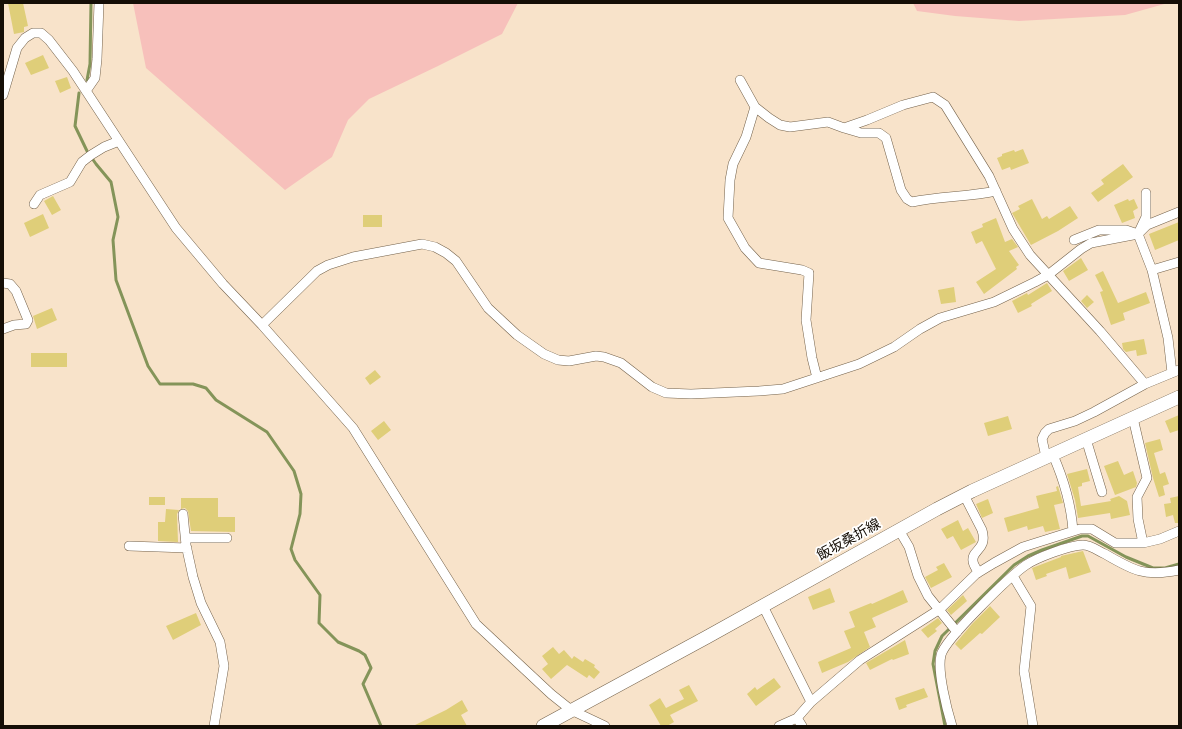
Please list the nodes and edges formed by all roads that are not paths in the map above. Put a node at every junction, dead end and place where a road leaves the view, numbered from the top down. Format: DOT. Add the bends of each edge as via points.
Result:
graph roads {
  1 [pos="99,3"];
  2 [pos="740,80"];
  3 [pos="86,91"];
  4 [pos="3,95"];
  5 [pos="755,107"];
  6 [pos="844,128"];
  7 [pos="119,142"];
  8 [pos="996,191"];
  9 [pos="1146,193"];
  10 [pos="34,204"];
  11 [pos="1179,212"];
  12 [pos="1138,234"];
  13 [pos="1074,240"];
  14 [pos="1179,262"];
  15 [pos="1152,270"];
  16 [pos="1048,275"];
  17 [pos="3,283"];
  18 [pos="262,325"];
  19 [pos="3,330"];
  20 [pos="1176,372"];
  21 [pos="817,378"];
  22 [pos="1145,384"];
  23 [pos="1179,397"];
  24 [pos="1133,418"];
  25 [pos="1086,439"];
  26 [pos="1050,456"];
  27 [pos="1102,492"];
  28 [pos="964,496"];
  29 [pos="183,514"];
  30 [pos="899,530"];
  31 [pos="1179,531"];
  32 [pos="1080,536"];
  33 [pos="186,538"];
  34 [pos="227,538"];
  35 [pos="1143,543"];
  36 [pos="129,546"];
  37 [pos="187,548"];
  38 [pos="1179,570"];
  39 [pos="978,573"];
  40 [pos="1013,576"];
  41 [pos="763,606"];
  42 [pos="940,609"];
  43 [pos="953,627"];
  44 [pos="811,702"];
  45 [pos="571,710"];
  46 [pos="797,718"];
  47 [pos="214,726"];
  48 [pos="543,726"];
  49 [pos="605,726"];
  50 [pos="779,726"];
  51 [pos="802,726"];
  52 [pos="952,726"];
  53 [pos="1033,726"];
  1 -- 3 [label="street" via="95,78"];
  2 -- 5 [label="street"];
  3 -- 4 [label="street" via="50,40 41,33 33,33 17,48"];
  3 -- 7 [label="street"];
  5 -- 6 [label="street" via="780,125 790,127 828,122"];
  5 -- 21 [label="street" via="746,137 733,164 728,218 745,248 759,263 809,273 806,320"];
  6 -- 8 [label="street" via="861,133 879,133 886,138 901,190 912,202"];
  6 -- 8 [label="street" via="902,105 933,97 945,105"];
  7 -- 10 [label="street" via="91,155 82,162 70,182 40,195"];
  7 -- 18 [label="street" via="176,228"];
  8 -- 16 [label="street" via="1013,229 1030,255"];
  9 -- 12 [label="street" via="1146,217"];
  11 -- 12 [label="street" via="1147,226"];
  12 -- 13 [label="street" via="1126,230 1099,230"];
  12 -- 15 [label="street"];
  12 -- 16 [label="street" via="1091,243"];
  14 -- 15 [label="street"];
  15 -- 20 [label="street"];
  16 -- 21 [label="street" via="994,302 940,318 894,347 859,364"];
  16 -- 22 [label="street"];
  17 -- 19 [label="street" via="10,284 16,291 28,320 26,324 14,325"];
  18 -- 21 [label="street" via="317,271 328,265 353,257 422,244 435,247 456,261 488,308 531,346 558,360 604,357 621,363 659,391 676,394 759,391 782,388"];
  18 -- 45 [label="street" via="353,428 476,624"];
  20 -- 22 [label="street"];
  22 -- 26 [label="street" via="1094,412 1049,429 1042,439"];
  23 -- 24 [label="main road, 飯坂桑折線"];
  24 -- 25 [label="main road, 飯坂桑折線"];
  24 -- 35 [label="street" via="1147,478 1137,497"];
  25 -- 26 [label="main road, 飯坂桑折線"];
  25 -- 27 [label="street"];
  26 -- 28 [label="main road, 飯坂桑折線"];
  26 -- 32 [label="street" via="1067,491"];
  28 -- 30 [label="main road, 飯坂桑折線"];
  28 -- 39 [label="street" via="984,536 984,543 972,561"];
  29 -- 33 [label="street"];
  30 -- 41 [label="main road, 飯坂桑折線"];
  30 -- 42 [label="street" via="928,596"];
  31 -- 35 [label="street"];
  32 -- 35 [label="street" via="1092,530 1115,543"];
  32 -- 38 [label="street" via="1090,546 1138,571 1150,574"];
  32 -- 39 [label="street" via="1023,547"];
  32 -- 40 [label="street" via="1066,549 1034,560"];
  33 -- 34 [label="street"];
  33 -- 37 [label="street"];
  36 -- 37 [label="street"];
  37 -- 47 [label="street" via="201,603 220,642 224,666"];
  39 -- 42 [label="street"];
  40 -- 43 [label="street"];
  40 -- 53 [label="street" via="1031,606 1024,671"];
  41 -- 44 [label="street"];
  41 -- 45 [label="main road, 飯坂桑折線"];
  42 -- 43 [label="street"];
  42 -- 44 [label="street" via="860,660"];
  43 -- 52 [label="street" via="940,661"];
  44 -- 46 [label="street"];
  45 -- 48 [label="main road, 飯坂桑折線"];
  45 -- 49 [label="street"];
  46 -- 50 [label="street"];
  46 -- 51 [label="street"];
}
